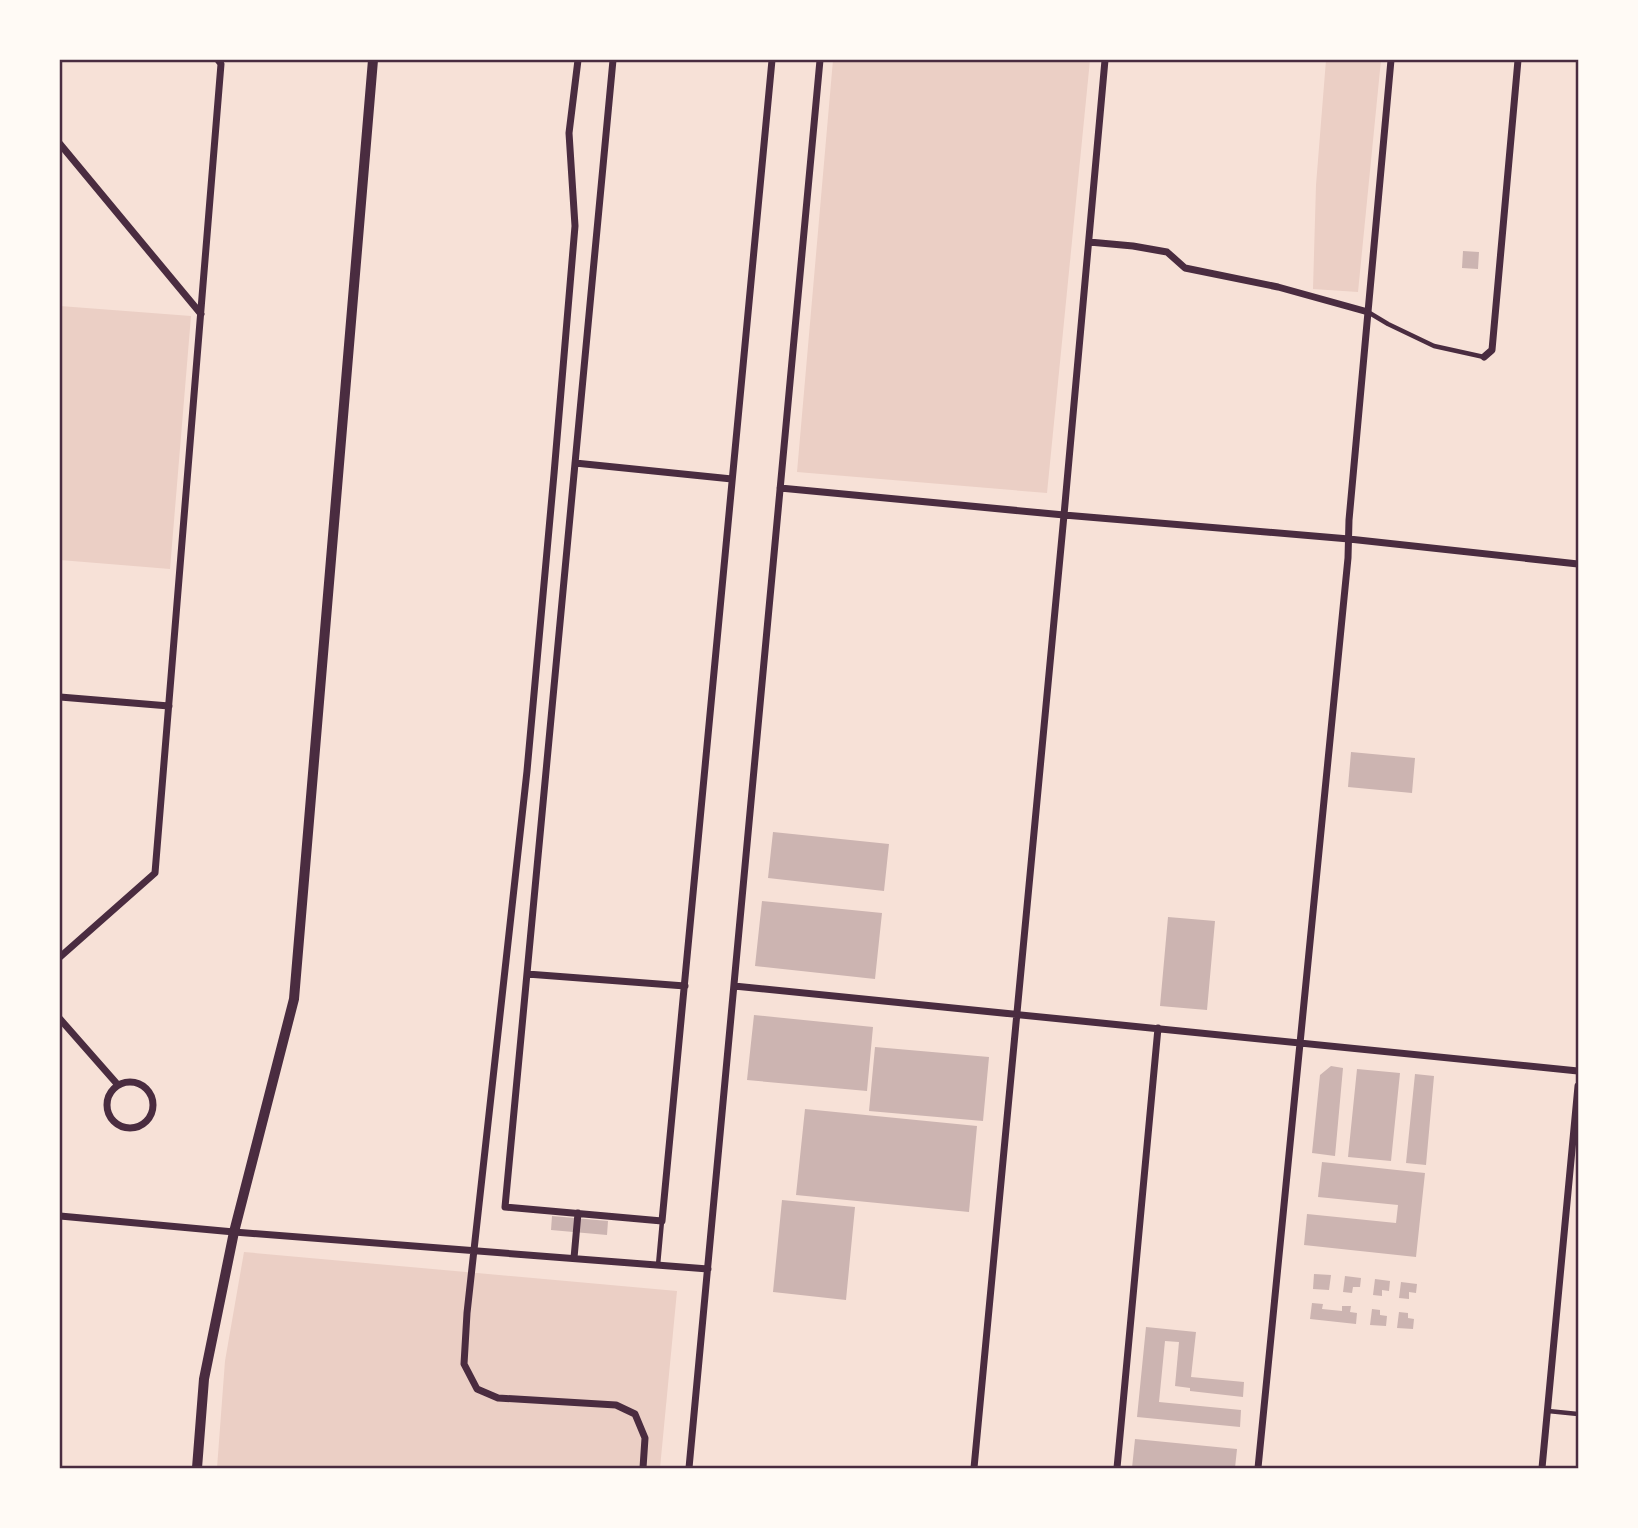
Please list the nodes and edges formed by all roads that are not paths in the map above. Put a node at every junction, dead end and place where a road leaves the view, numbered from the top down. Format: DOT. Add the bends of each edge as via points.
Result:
graph roads {
  1 [pos="218,60"];
  2 [pos="373,60"];
  3 [pos="578,60"];
  4 [pos="613,60"];
  5 [pos="772,60"];
  6 [pos="820,60"];
  7 [pos="1105,60"];
  8 [pos="1391,60"];
  9 [pos="1518,60"];
  10 [pos="60,144"];
  11 [pos="1089,242"];
  12 [pos="1368,312"];
  13 [pos="201,314"];
  14 [pos="1483,357"];
  15 [pos="575,463"];
  16 [pos="732,479"];
  17 [pos="780,488"];
  18 [pos="1064,515"];
  19 [pos="1349,539"];
  20 [pos="1578,564"];
  21 [pos="60,697"];
  22 [pos="169,706"];
  23 [pos="60,957"];
  24 [pos="527,974"];
  25 [pos="685,986"];
  26 [pos="734,986"];
  27 [pos="1017,1014"];
  28 [pos="60,1019"];
  29 [pos="1158,1028"];
  30 [pos="1300,1043"];
  31 [pos="1578,1070"];
  32 [pos="118,1085"];
  33 [pos="1578,1086"];
  34 [pos="578,1213"];
  35 [pos="60,1216"];
  36 [pos="662,1220"];
  37 [pos="234,1232"];
  38 [pos="574,1258"];
  39 [pos="658,1265"];
  40 [pos="708,1269"];
  41 [pos="1548,1411"];
  42 [pos="1578,1414"];
  43 [pos="197,1468"];
  44 [pos="643,1468"];
  45 [pos="689,1468"];
  46 [pos="974,1468"];
  47 [pos="1117,1468"];
  48 [pos="1258,1468"];
  49 [pos="1542,1468"];
  1 -- 13 [label="street"];
  2 -- 37 [label="street" via="294,999"];
  3 -- 44 [label="street" via="569,134 575,226 556,447 464,1364 477,1389 498,1398 616,1405 635,1414 645,1438"];
  4 -- 15 [label="street"];
  5 -- 16 [label="street"];
  6 -- 17 [label="street"];
  7 -- 11 [label="street"];
  8 -- 12 [label="street"];
  9 -- 14 [label="street" via="1492,350"];
  10 -- 13 [label="street"];
  11 -- 12 [label="street" via="1167,252 1185,268"];
  11 -- 18 [label="street"];
  12 -- 14 [label="lane" via="1434,346"];
  12 -- 19 [label="street"];
  13 -- 22 [label="street"];
  15 -- 16 [label="street"];
  15 -- 24 [label="street"];
  16 -- 25 [label="street"];
  17 -- 18 [label="street"];
  17 -- 26 [label="street"];
  18 -- 19 [label="street"];
  18 -- 27 [label="street"];
  19 -- 20 [label="street"];
  19 -- 30 [label="street"];
  21 -- 22 [label="street"];
  22 -- 23 [label="street" via="155,873"];
  24 -- 25 [label="street"];
  24 -- 34 [label="street" via="505,1207"];
  25 -- 36 [label="street"];
  26 -- 27 [label="street"];
  26 -- 40 [label="street"];
  27 -- 29 [label="street"];
  27 -- 46 [label="street"];
  28 -- 32 [label="street"];
  29 -- 30 [label="street"];
  29 -- 47 [label="street"];
  30 -- 31 [label="street"];
  30 -- 48 [label="street"];
  32 -- 32 [label="street" via="109,1096 108,1112 117,1124 139,1127 153,1110 151,1095 141,1084"];
  33 -- 41 [label="street"];
  34 -- 36 [label="street"];
  34 -- 38 [label="street"];
  35 -- 37 [label="street"];
  36 -- 39 [label="lane"];
  37 -- 38 [label="street"];
  37 -- 43 [label="street" via="204,1379"];
  38 -- 39 [label="street"];
  39 -- 40 [label="street"];
  40 -- 45 [label="street"];
  41 -- 42 [label="lane"];
  41 -- 49 [label="street"];
}
